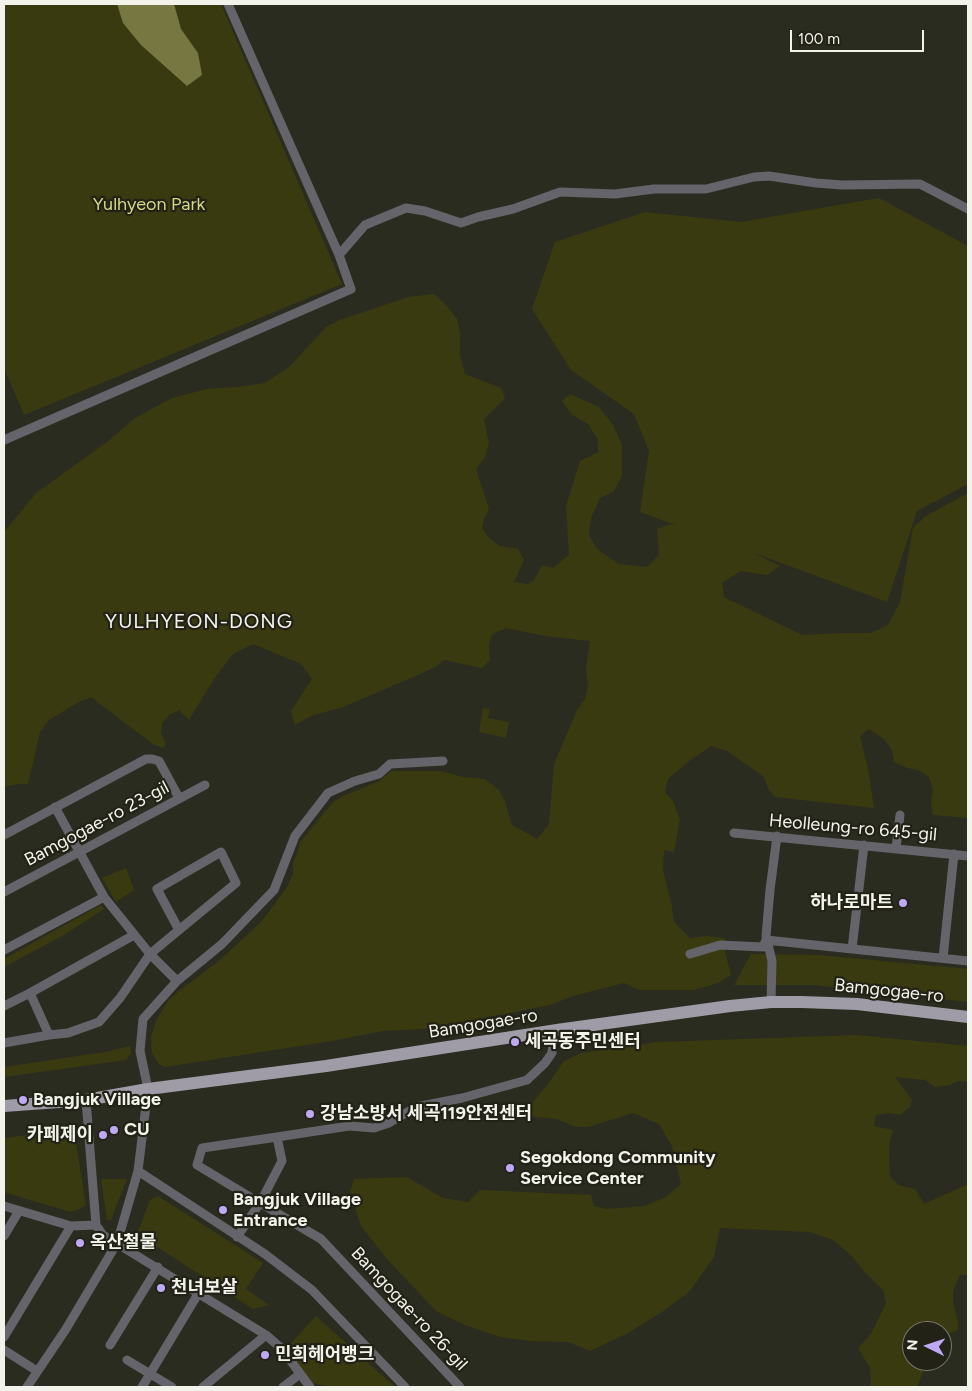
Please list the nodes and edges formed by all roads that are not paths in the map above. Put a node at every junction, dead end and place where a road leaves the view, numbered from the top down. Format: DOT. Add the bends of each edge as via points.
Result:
graph roads {
  1 [pos="228,4"];
  2 [pos="968,209"];
  3 [pos="339,255"];
  4 [pos="4,440"];
  5 [pos="443,761"];
  6 [pos="205,785"];
  7 [pos="179,798"];
  8 [pos="55,807"];
  9 [pos="900,815"];
  10 [pos="734,833"];
  11 [pos="4,835"];
  12 [pos="777,836"];
  13 [pos="864,846"];
  14 [pos="896,848"];
  15 [pos="80,851"];
  16 [pos="954,854"];
  17 [pos="968,856"];
  18 [pos="4,892"];
  19 [pos="104,897"];
  20 [pos="179,930"];
  21 [pos="134,935"];
  22 [pos="766,940"];
  23 [pos="4,949"];
  24 [pos="852,949"];
  25 [pos="150,954"];
  26 [pos="690,954"];
  27 [pos="943,958"];
  28 [pos="968,961"];
  29 [pos="177,981"];
  30 [pos="30,993"];
  31 [pos="771,1002"];
  32 [pos="4,1006"];
  33 [pos="968,1017"];
  34 [pos="554,1030"];
  35 [pos="49,1035"];
  36 [pos="4,1043"];
  37 [pos="148,1089"];
  38 [pos="86,1100"];
  39 [pos="4,1106"];
  40 [pos="277,1138"];
  41 [pos="138,1172"];
  42 [pos="260,1203"];
  43 [pos="4,1206"];
  44 [pos="19,1210"];
  45 [pos="96,1225"];
  46 [pos="71,1226"];
  47 [pos="4,1236"];
  48 [pos="237,1237"];
  49 [pos="117,1243"];
  50 [pos="158,1267"];
  51 [pos="198,1294"];
  52 [pos="266,1335"];
  53 [pos="4,1337"];
  54 [pos="110,1345"];
  55 [pos="4,1350"];
  56 [pos="127,1360"];
  57 [pos="37,1371"];
  58 [pos="150,1373"];
  59 [pos="300,1374"];
  60 [pos="456,1386"];
  61 [pos="27,1387"];
  62 [pos="142,1387"];
  63 [pos="172,1387"];
  64 [pos="203,1387"];
  65 [pos="283,1387"];
  66 [pos="310,1387"];
  67 [pos="405,1387"];
  1 -- 3 [label="street"];
  2 -- 3 [label="street" via="920,184 842,185 769,176 706,189 654,189 615,194 560,192 461,223 406,208 365,225"];
  3 -- 4 [label="street" via="351,289"];
  5 -- 29 [label="street" via="390,764 379,774 328,794 296,836 274,890 222,944"];
  6 -- 7 [label="street, Bamgogae-ro 23-gil"];
  7 -- 8 [label="street, Bamgogae-ro 23-gil" via="159,761 146,759"];
  7 -- 15 [label="street, Bamgogae-ro 23-gil"];
  8 -- 11 [label="street, Bamgogae-ro 23-gil"];
  8 -- 15 [label="street"];
  9 -- 14 [label="street"];
  10 -- 12 [label="street, Heolleung-ro 645-gil"];
  12 -- 13 [label="street, Heolleung-ro 645-gil"];
  12 -- 22 [label="street"];
  13 -- 14 [label="street, Heolleung-ro 645-gil"];
  13 -- 24 [label="street"];
  14 -- 16 [label="street, Heolleung-ro 645-gil"];
  15 -- 18 [label="street, Bamgogae-ro 23-gil"];
  15 -- 19 [label="street"];
  16 -- 17 [label="street, Heolleung-ro 645-gil"];
  16 -- 27 [label="street"];
  19 -- 21 [label="street"];
  19 -- 23 [label="street"];
  20 -- 20 [label="street" via="236,883 222,852 157,889"];
  20 -- 25 [label="street"];
  21 -- 25 [label="street"];
  21 -- 30 [label="street"];
  22 -- 24 [label="street"];
  22 -- 26 [label="street" via="763,947 720,945"];
  22 -- 31 [label="street" via="772,961"];
  24 -- 27 [label="street"];
  25 -- 29 [label="street"];
  25 -- 35 [label="street" via="99,1022 68,1033"];
  27 -- 28 [label="street"];
  29 -- 37 [label="street" via="142,1020 140,1051"];
  30 -- 32 [label="street"];
  30 -- 35 [label="street"];
  31 -- 33 [label="main road, Bamgogae-ro" via="857,1004"];
  31 -- 34 [label="main road, Bamgogae-ro"];
  34 -- 37 [label="main road, Bamgogae-ro" via="326,1066"];
  34 -- 40 [label="street" via="552,1053 528,1080 416,1107 374,1128 348,1126"];
  35 -- 36 [label="street"];
  37 -- 38 [label="main road, Bamgogae-ro"];
  37 -- 41 [label="street"];
  38 -- 39 [label="main road, Bamgogae-ro"];
  38 -- 45 [label="street"];
  40 -- 42 [label="street" via="282,1161"];
  40 -- 42 [label="street, Bamgogae-ro 26-gil" via="202,1148 197,1165"];
  41 -- 48 [label="street"];
  41 -- 49 [label="street"];
  42 -- 48 [label="street"];
  42 -- 60 [label="street, Bamgogae-ro 26-gil" via="320,1239"];
  43 -- 44 [label="street"];
  44 -- 46 [label="street"];
  44 -- 47 [label="street"];
  45 -- 46 [label="street"];
  45 -- 49 [label="street" via="103,1235"];
  46 -- 53 [label="street"];
  48 -- 67 [label="street" via="312,1290"];
  49 -- 50 [label="street"];
  49 -- 57 [label="street"];
  50 -- 51 [label="street"];
  50 -- 54 [label="street"];
  51 -- 52 [label="street"];
  51 -- 58 [label="street"];
  52 -- 59 [label="street" via="282,1349"];
  52 -- 64 [label="street"];
  55 -- 57 [label="street"];
  56 -- 58 [label="street"];
  57 -- 61 [label="street"];
  58 -- 62 [label="street"];
  58 -- 63 [label="street"];
  59 -- 65 [label="street"];
  59 -- 66 [label="street"];
}
